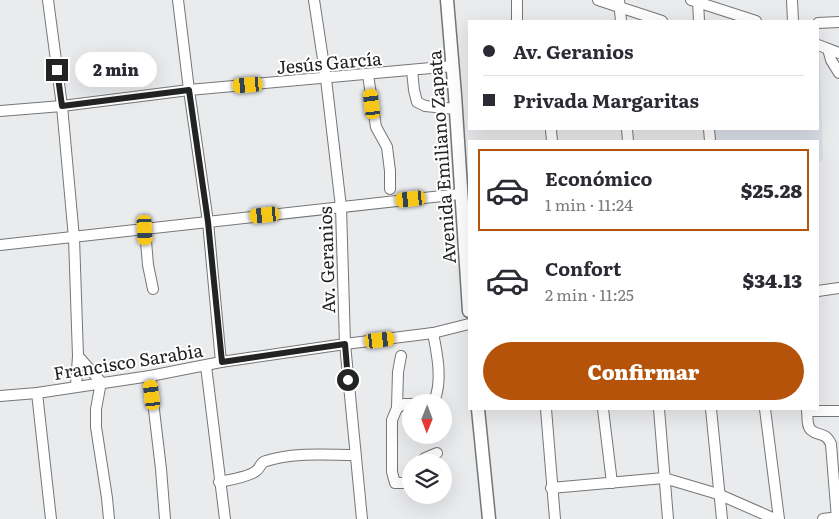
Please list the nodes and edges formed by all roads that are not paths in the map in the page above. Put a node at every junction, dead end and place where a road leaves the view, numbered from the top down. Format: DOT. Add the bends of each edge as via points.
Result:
graph roads {
  1 [pos="48,0"];
  2 [pos="178,0"];
  3 [pos="314,0"];
  4 [pos="447,0"];
  5 [pos="516,0"];
  6 [pos="598,0"];
  7 [pos="792,0"];
  8 [pos="696,1"];
  9 [pos="620,4"];
  10 [pos="517,20"];
  11 [pos="621,20"];
  12 [pos="660,20"];
  13 [pos="699,20"];
  14 [pos="753,20"];
  15 [pos="793,20"];
  16 [pos="839,22"];
  17 [pos="819,23"];
  18 [pos="821,47"];
  19 [pos="839,53"];
  20 [pos="453,66"];
  21 [pos="412,70"];
  22 [pos="839,73"];
  23 [pos="368,74"];
  24 [pos="326,79"];
  25 [pos="189,90"];
  26 [pos="62,106"];
  27 [pos="456,109"];
  28 [pos="0,111"];
  29 [pos="390,189"];
  30 [pos="460,194"];
  31 [pos="341,207"];
  32 [pos="208,222"];
  33 [pos="145,230"];
  34 [pos="74,238"];
  35 [pos="0,245"];
  36 [pos="839,288"];
  37 [pos="153,289"];
  38 [pos="819,291"];
  39 [pos="468,298"];
  40 [pos="468,324"];
  41 [pos="432,334"];
  42 [pos="345,344"];
  43 [pos="78,356"];
  44 [pos="401,356"];
  45 [pos="222,362"];
  46 [pos="206,366"];
  47 [pos="150,376"];
  48 [pos="101,382"];
  49 [pos="76,386"];
  50 [pos="37,393"];
  51 [pos="437,394"];
  52 [pos="0,396"];
  53 [pos="402,405"];
  54 [pos="398,408"];
  55 [pos="478,410"];
  56 [pos="546,410"];
  57 [pos="603,410"];
  58 [pos="659,410"];
  59 [pos="711,410"];
  60 [pos="765,410"];
  61 [pos="807,410"];
  62 [pos="839,411"];
  63 [pos="355,454"];
  64 [pos="664,478"];
  65 [pos="219,482"];
  66 [pos="402,483"];
  67 [pos="612,483"];
  68 [pos="551,488"];
  69 [pos="718,494"];
  70 [pos="224,518"];
  71 [pos="838,518"];
  72 [pos="50,519"];
  73 [pos="109,519"];
  74 [pos="166,519"];
  75 [pos="362,519"];
  76 [pos="489,519"];
  77 [pos="554,519"];
  78 [pos="668,519"];
  79 [pos="722,519"];
  80 [pos="775,519"];
  81 [pos="780,519"];
  82 [pos="823,519"];
  1 -- 26 [label="street"];
  2 -- 25 [label="street"];
  3 -- 24 [label="street, Av. Geranios"];
  4 -- 20 [label="main road, Avenida Emiliano Zapata"];
  5 -- 10 [label="street"];
  6 -- 9 [label="street"];
  7 -- 15 [label="street"];
  8 -- 13 [label="street"];
  8 -- 14 [label="street"];
  9 -- 11 [label="street"];
  9 -- 12 [label="street"];
  16 -- 17 [label="street"];
  18 -- 19 [label="street"];
  18 -- 22 [label="street"];
  20 -- 21 [label="street, Jesús García"];
  20 -- 27 [label="main road, Avenida Emiliano Zapata"];
  21 -- 23 [label="street, Jesús García"];
  21 -- 27 [label="street" via="416,102"];
  23 -- 24 [label="street, Jesús García"];
  23 -- 29 [label="street" via="376,127 387,147"];
  24 -- 25 [label="street, Jesús García"];
  24 -- 31 [label="street, Av. Geranios"];
  25 -- 26 [label="street, Jesús García"];
  25 -- 32 [label="street"];
  26 -- 28 [label="street, Jesús García"];
  26 -- 34 [label="street"];
  27 -- 30 [label="main road, Avenida Emiliano Zapata"];
  30 -- 31 [label="street"];
  30 -- 39 [label="main road, Avenida Emiliano Zapata"];
  31 -- 32 [label="street"];
  31 -- 42 [label="street, Av. Geranios"];
  32 -- 33 [label="street"];
  32 -- 45 [label="street"];
  33 -- 34 [label="street"];
  33 -- 37 [label="street"];
  34 -- 35 [label="street"];
  34 -- 43 [label="street"];
  36 -- 38 [label="street"];
  40 -- 41 [label="street, Francisco Sarabia"];
  41 -- 42 [label="street, Francisco Sarabia"];
  41 -- 51 [label="street" via="438,360"];
  42 -- 45 [label="street, Francisco Sarabia"];
  42 -- 63 [label="street, Av. Geranios"];
  43 -- 48 [label="street"];
  43 -- 49 [label="street"];
  44 -- 54 [label="street"];
  45 -- 46 [label="street, Francisco Sarabia"];
  46 -- 47 [label="street, Francisco Sarabia"];
  46 -- 65 [label="street"];
  47 -- 48 [label="street, Francisco Sarabia"];
  47 -- 74 [label="street"];
  48 -- 49 [label="street, Francisco Sarabia"];
  48 -- 73 [label="street" via="96,427"];
  49 -- 50 [label="street, Francisco Sarabia"];
  50 -- 52 [label="street, Francisco Sarabia"];
  50 -- 72 [label="street"];
  53 -- 54 [label="street"];
  54 -- 66 [label="street" via="392,420 392,472 395,483"];
  55 -- 76 [label="main road"];
  56 -- 68 [label="street"];
  57 -- 67 [label="street"];
  58 -- 64 [label="street"];
  59 -- 69 [label="street"];
  60 -- 81 [label="street"];
  61 -- 62 [label="street"];
  61 -- 71 [label="street" via="811,430 828,437 831,444"];
  63 -- 65 [label="street" via="268,460 262,462 256,471"];
  63 -- 75 [label="street, Av. Geranios"];
  64 -- 67 [label="street"];
  64 -- 69 [label="street"];
  64 -- 78 [label="street"];
  65 -- 70 [label="street"];
  67 -- 68 [label="street"];
  68 -- 77 [label="street"];
  69 -- 79 [label="street"];
  69 -- 80 [label="street"];
  71 -- 82 [label="street"];
}
